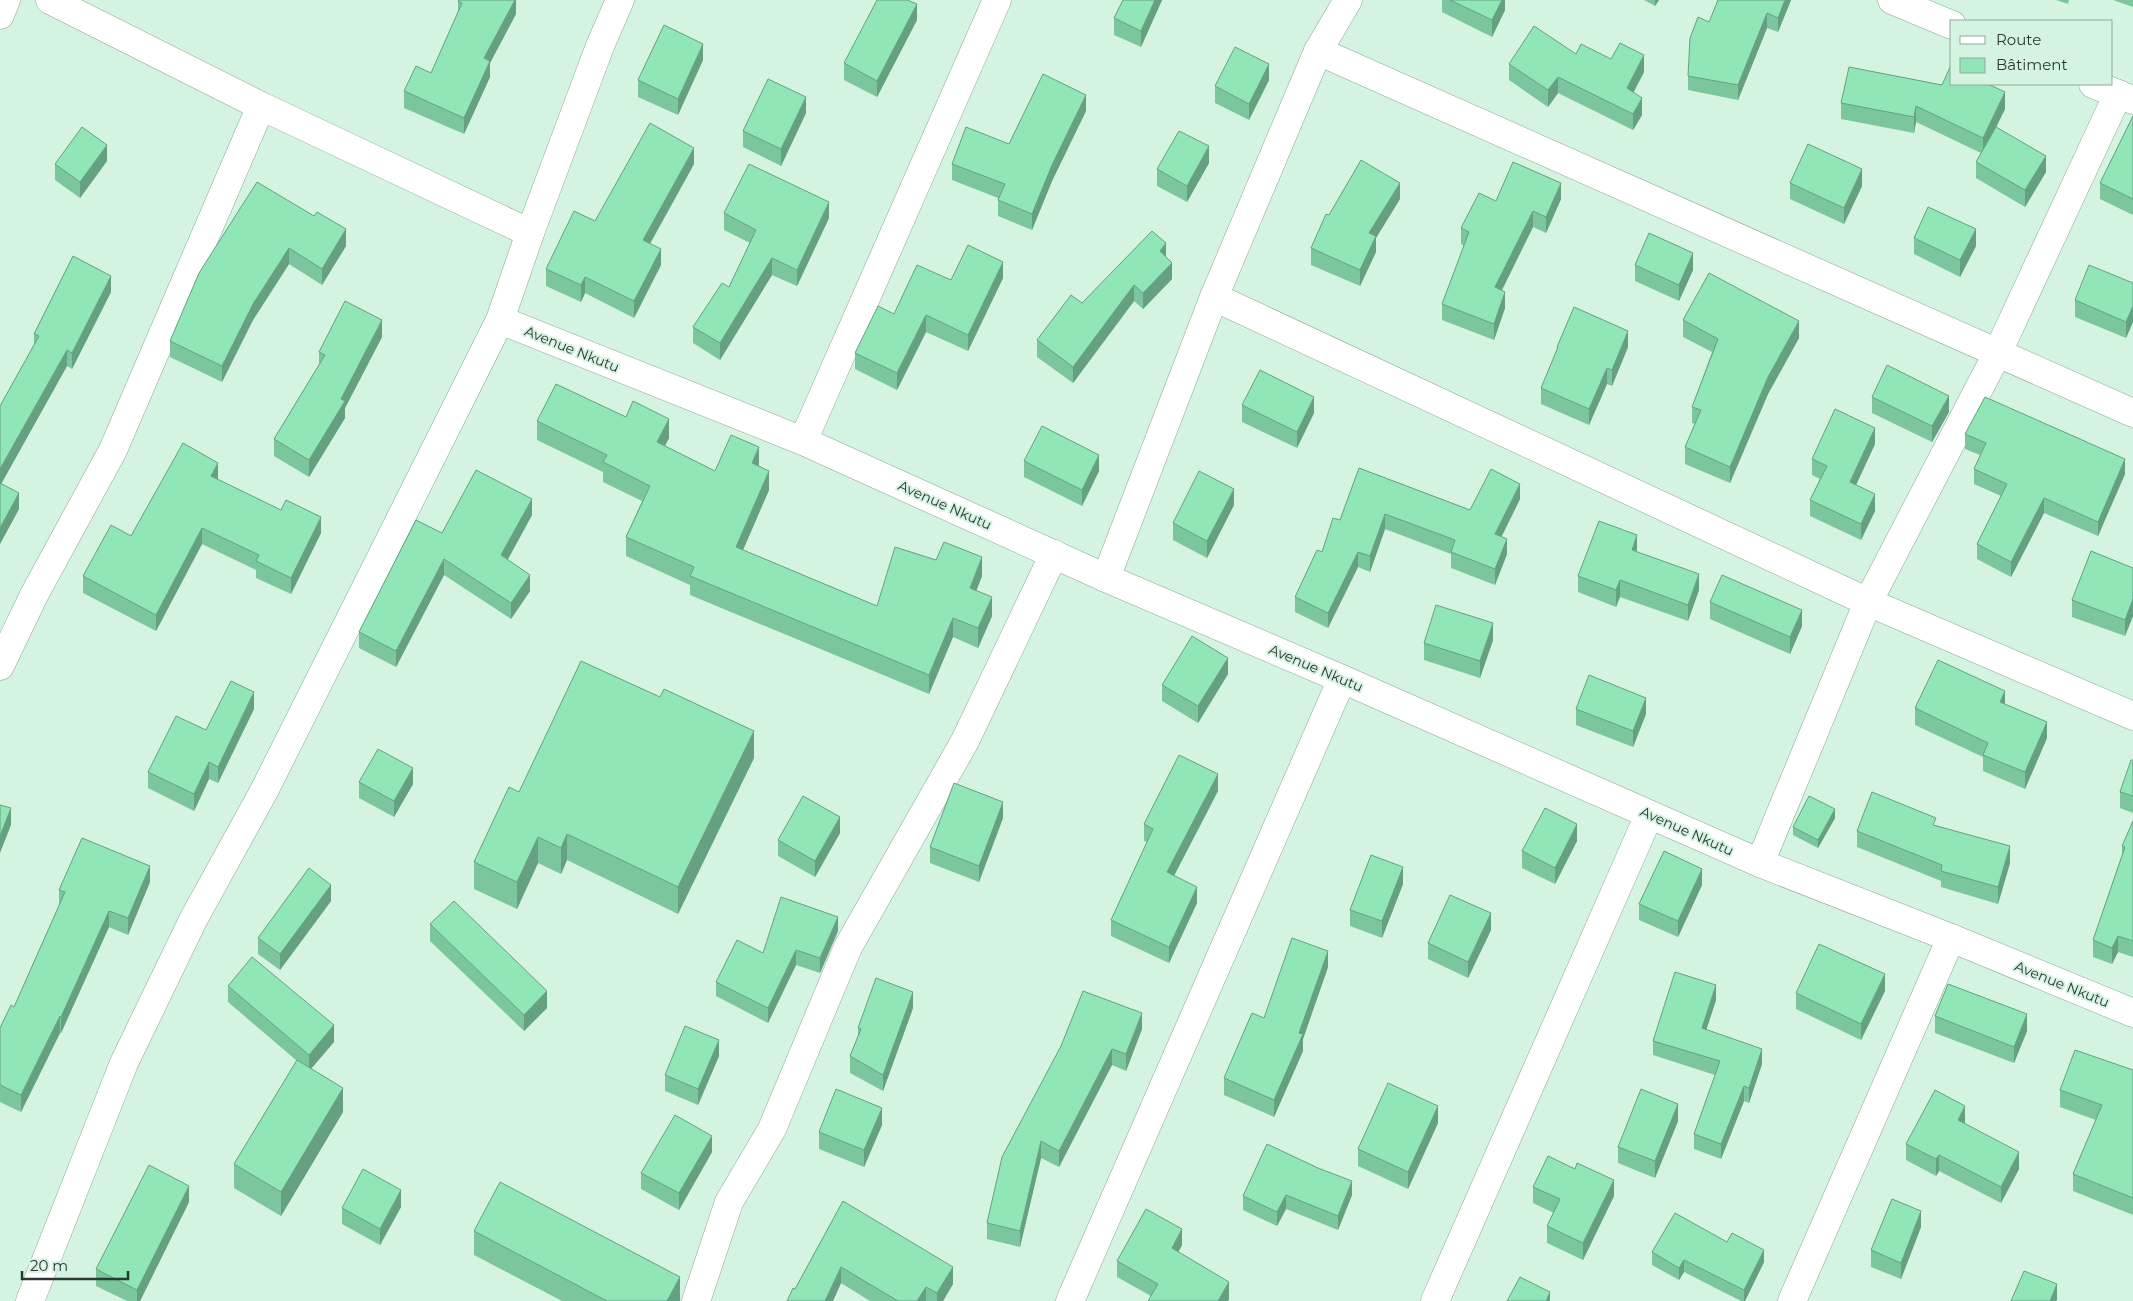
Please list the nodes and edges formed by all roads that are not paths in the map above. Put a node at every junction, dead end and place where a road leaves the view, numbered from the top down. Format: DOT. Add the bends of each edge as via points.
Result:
graph roads {
  1 [pos="6,0"];
  2 [pos="50,0"];
  3 [pos="620,0"];
  4 [pos="997,0"];
  5 [pos="1348,0"];
  6 [pos="1892,0"];
  7 [pos="0,15"];
  8 [pos="1950,24"];
  9 [pos="1318,51"];
  10 [pos="2096,85"];
  11 [pos="2126,97"];
  12 [pos="262,106"];
  13 [pos="530,232"];
  14 [pos="1214,297"];
  15 [pos="500,320"];
  16 [pos="1998,352"];
  17 [pos="2133,413"];
  18 [pos="803,441"];
  19 [pos="1054,554"];
  20 [pos="1106,578"];
  21 [pos="1868,602"];
  22 [pos="0,666"];
  23 [pos="1342,679"];
  24 [pos="2133,716"];
  25 [pos="1650,815"];
  26 [pos="1760,864"];
  27 [pos="1951,938"];
  28 [pos="2133,1014"];
  29 [pos="30,1301"];
  30 [pos="696,1301"];
  31 [pos="1070,1301"];
  32 [pos="1435,1301"];
  33 [pos="1792,1301"];
  1 -- 7 [label="street"];
  2 -- 12 [label="street"];
  3 -- 13 [label="street"];
  4 -- 18 [label="street"];
  5 -- 9 [label="street"];
  6 -- 8 [label="street"];
  9 -- 14 [label="street"];
  9 -- 16 [label="street"];
  10 -- 11 [label="street"];
  11 -- 16 [label="street"];
  12 -- 13 [label="street"];
  12 -- 22 [label="street" via="112,450"];
  13 -- 15 [label="street"];
  14 -- 20 [label="street"];
  14 -- 21 [label="street"];
  15 -- 18 [label="street, Avenue Nkutu"];
  15 -- 29 [label="street" via="264,791 193,920 128,1054"];
  16 -- 17 [label="street"];
  16 -- 21 [label="street"];
  18 -- 19 [label="street, Avenue Nkutu"];
  19 -- 20 [label="street, Avenue Nkutu"];
  19 -- 30 [label="street" via="965,741 848,947 772,1129 729,1202"];
  20 -- 23 [label="street, Avenue Nkutu"];
  21 -- 24 [label="street"];
  21 -- 26 [label="street"];
  23 -- 25 [label="street, Avenue Nkutu"];
  23 -- 31 [label="street"];
  25 -- 26 [label="street, Avenue Nkutu"];
  25 -- 32 [label="street"];
  26 -- 27 [label="street, Avenue Nkutu"];
  27 -- 28 [label="street, Avenue Nkutu"];
  27 -- 33 [label="street"];
}
